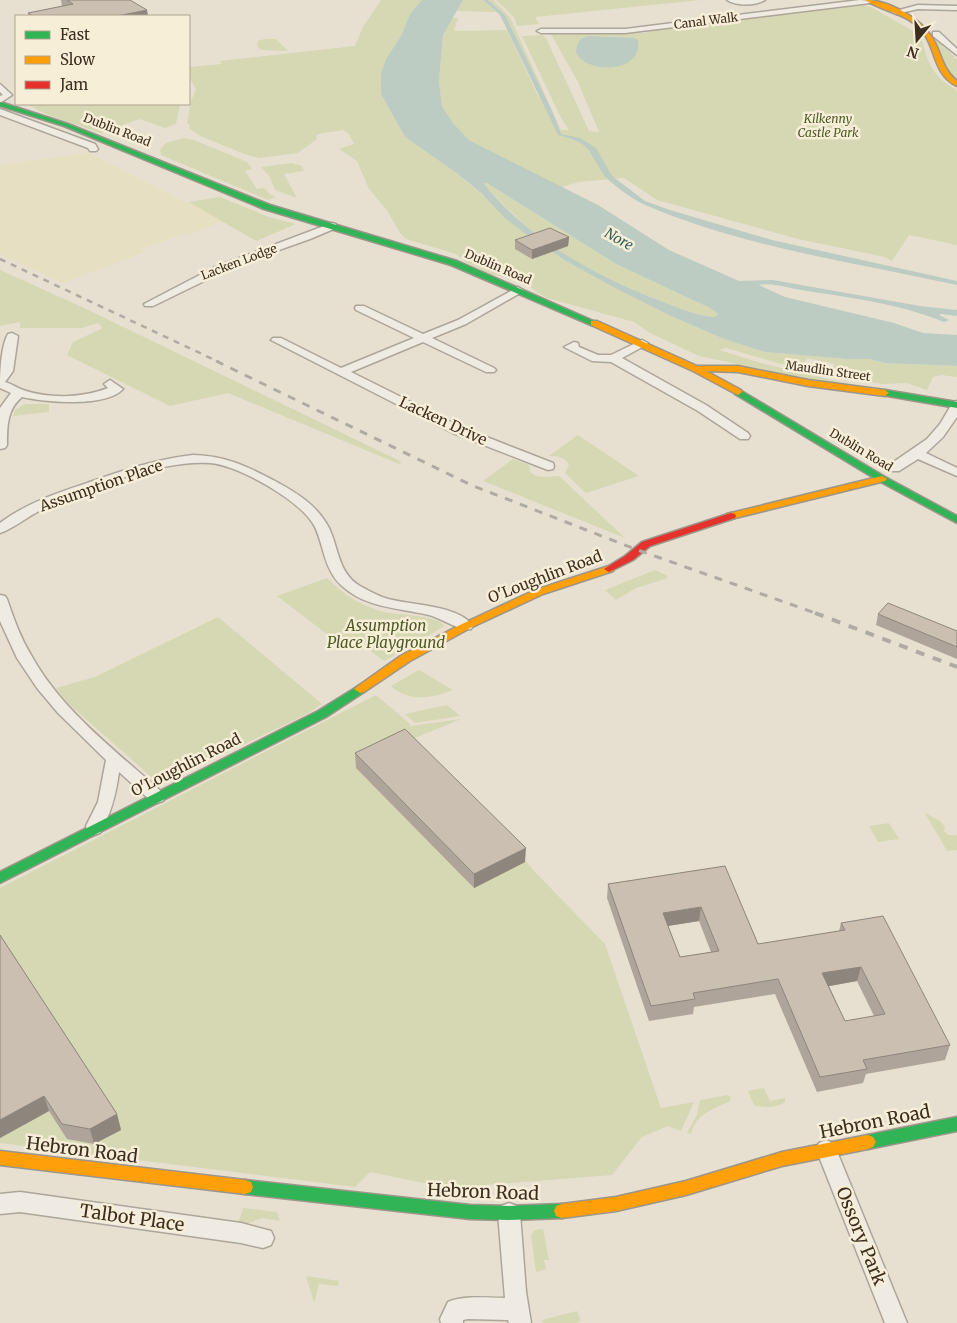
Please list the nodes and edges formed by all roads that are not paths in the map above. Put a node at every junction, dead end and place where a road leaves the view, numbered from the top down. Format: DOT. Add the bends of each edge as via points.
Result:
graph roads {
  1 [pos="762,0"];
  2 [pos="732,1"];
  3 [pos="869,1"];
  4 [pos="957,8"];
  5 [pos="896,12"];
  6 [pos="541,31"];
  7 [pos="936,34"];
  8 [pos="957,53"];
  9 [pos="957,84"];
  10 [pos="0,87"];
  11 [pos="0,100"];
  12 [pos="0,104"];
  13 [pos="0,112"];
  14 [pos="93,148"];
  15 [pos="332,226"];
  16 [pos="518,290"];
  17 [pos="150,304"];
  18 [pos="360,308"];
  19 [pos="12,335"];
  20 [pos="422,339"];
  21 [pos="277,340"];
  22 [pos="642,343"];
  23 [pos="574,345"];
  24 [pos="613,358"];
  25 [pos="696,369"];
  26 [pos="490,370"];
  27 [pos="340,372"];
  28 [pos="0,382"];
  29 [pos="110,384"];
  30 [pos="19,393"];
  31 [pos="957,405"];
  32 [pos="744,436"];
  33 [pos="4,445"];
  34 [pos="918,454"];
  35 [pos="548,466"];
  36 [pos="894,468"];
  37 [pos="953,474"];
  38 [pos="882,479"];
  39 [pos="957,520"];
  40 [pos="0,529"];
  41 [pos="0,599"];
  42 [pos="466,626"];
  43 [pos="114,758"];
  44 [pos="157,797"];
  45 [pos="94,829"];
  46 [pos="0,878"];
  47 [pos="957,1124"];
  48 [pos="826,1149"];
  49 [pos="0,1158"];
  50 [pos="0,1204"];
  51 [pos="509,1213"];
  52 [pos="263,1238"];
  53 [pos="519,1316"];
  54 [pos="452,1323"];
  55 [pos="896,1323"];
  1 -- 2 [label="street"];
  3 -- 5 [label="main road"];
  3 -- 6 [label="street, Canal Walk" via="625,31"];
  4 -- 5 [label="street" via="918,7"];
  5 -- 9 [label="main road" via="924,29 938,67"];
  7 -- 8 [label="street"];
  10 -- 11 [label="street" via="8,95"];
  12 -- 15 [label="main road, Dublin Road" via="66,125 267,207"];
  13 -- 14 [label="street" via="54,130"];
  15 -- 16 [label="main road, Dublin Road" via="445,260"];
  15 -- 17 [label="street, Lacken Lodge" via="190,282"];
  16 -- 20 [label="street" via="462,322"];
  16 -- 22 [label="main road, Dublin Road"];
  18 -- 20 [label="street"];
  19 -- 28 [label="street" via="8,371"];
  20 -- 26 [label="street"];
  20 -- 27 [label="street"];
  21 -- 27 [label="street, Lacken Drive"];
  22 -- 24 [label="street"];
  22 -- 25 [label="main road, Dublin Road"];
  23 -- 24 [label="street" via="570,347 596,359"];
  24 -- 32 [label="street" via="702,408"];
  25 -- 31 [label="main road, Maudlin Street" via="715,366"];
  25 -- 38 [label="main road, Dublin Road"];
  27 -- 35 [label="street, Lacken Drive" via="457,430"];
  28 -- 30 [label="street"];
  29 -- 30 [label="street" via="117,390 80,398"];
  30 -- 33 [label="street" via="11,398 1,420"];
  31 -- 34 [label="street" via="930,446"];
  34 -- 36 [label="street"];
  34 -- 37 [label="street"];
  38 -- 39 [label="main road, Dublin Road"];
  38 -- 42 [label="main road, O'Loughlin Road" via="727,517 660,538 612,568 539,592"];
  40 -- 42 [label="street, Assumption Place" via="63,496 148,466 181,460 228,463 299,500 321,525 331,561 338,572 362,594 377,602 444,613"];
  41 -- 43 [label="street" via="5,621 39,681"];
  42 -- 44 [label="main road, O'Loughlin Road" via="406,658 322,714"];
  43 -- 44 [label="street"];
  43 -- 45 [label="street" via="103,810"];
  44 -- 45 [label="main road, O'Loughlin Road"];
  45 -- 46 [label="main road, O'Loughlin Road"];
  47 -- 48 [label="main road, Hebron Road"];
  48 -- 51 [label="main road, Hebron Road" via="669,1193 616,1204 551,1212"];
  48 -- 55 [label="street, Ossory Park"];
  49 -- 51 [label="main road, Hebron Road" via="374,1202"];
  50 -- 52 [label="street, Talbot Place" via="20,1202 241,1232"];
  51 -- 53 [label="street"];
  53 -- 54 [label="street" via="468,1308 456,1310"];
}
